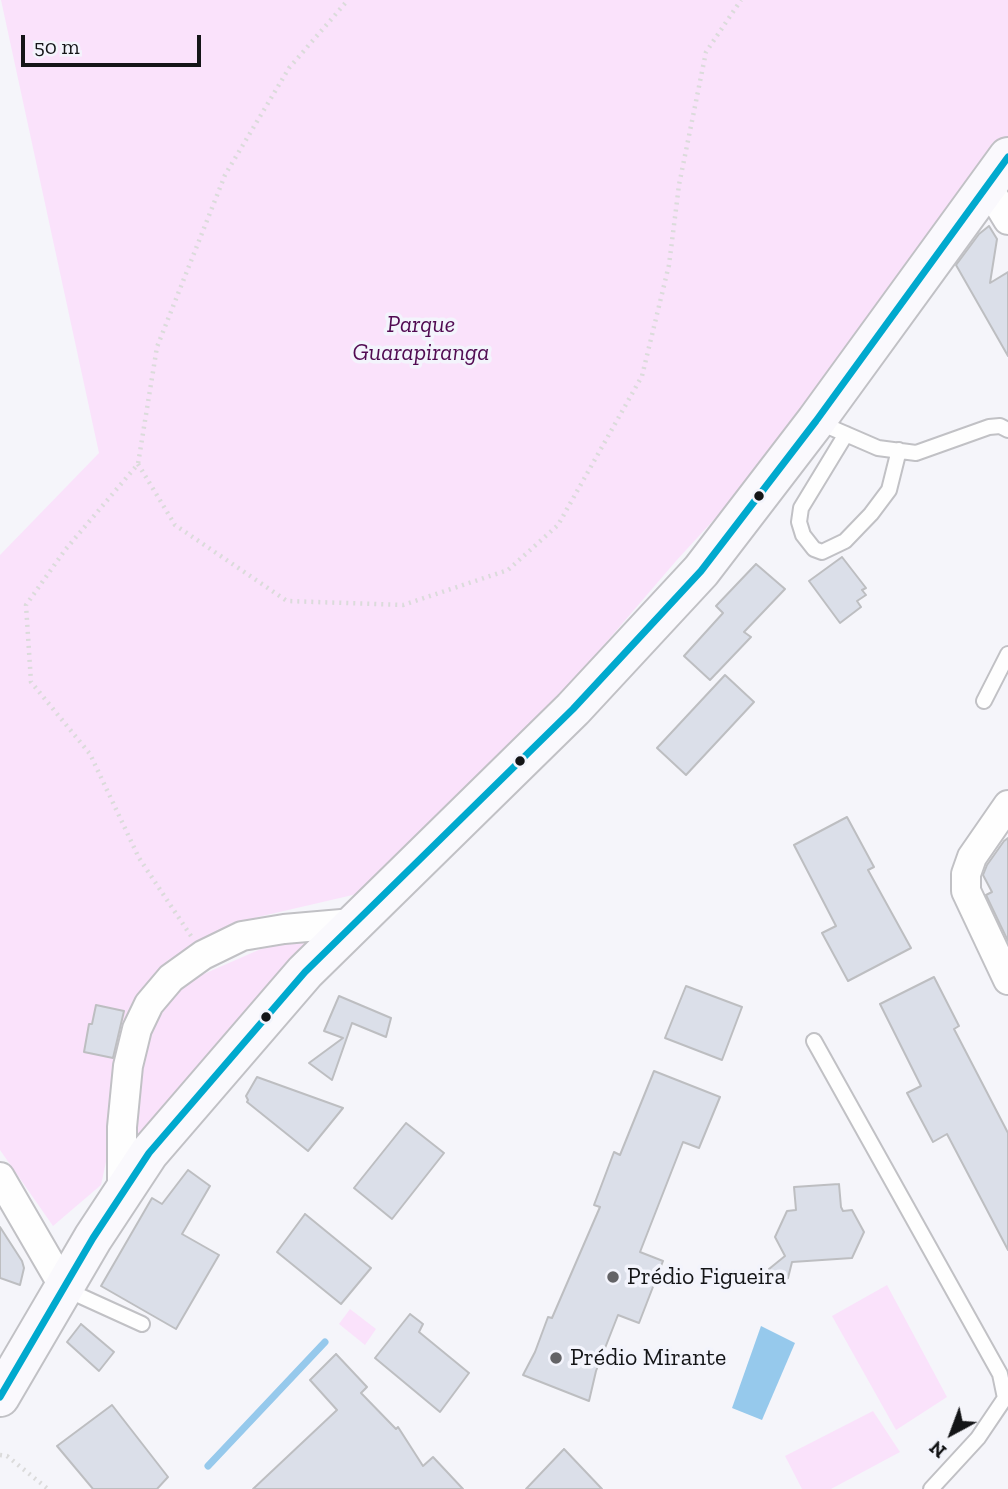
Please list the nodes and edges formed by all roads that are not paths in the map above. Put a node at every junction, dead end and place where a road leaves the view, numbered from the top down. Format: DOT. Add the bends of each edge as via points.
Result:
graph roads {
  1 [pos="998,172"];
  2 [pos="1008,220"];
  3 [pos="831,428"];
  4 [pos="1008,430"];
  5 [pos="899,450"];
  6 [pos="1008,654"];
  7 [pos="984,701"];
  8 [pos="1008,805"];
  9 [pos="353,923"];
  10 [pos="1008,980"];
  11 [pos="814,1041"];
  12 [pos="0,1177"];
  13 [pos="122,1193"];
  14 [pos="65,1289"];
  15 [pos="142,1324"];
  16 [pos="0,1396"];
  17 [pos="931,1489"];
  1 -- 2 [label="street"];
  1 -- 3 [label="main road"];
  3 -- 5 [label="lane" via="878,448"];
  3 -- 5 [label="lane" via="799,522 803,536 822,552 845,541 871,514 889,490"];
  3 -- 9 [label="main road" via="560,722"];
  4 -- 5 [label="lane" via="989,426 916,453"];
  6 -- 7 [label="lane"];
  8 -- 10 [label="street" via="972,857 966,874 966,891"];
  9 -- 13 [label="main road" via="149,1153"];
  9 -- 13 [label="street" via="242,936 203,955 171,978 149,1003 128,1066"];
  11 -- 17 [label="lane" via="1000,1374 1005,1398 978,1438"];
  12 -- 14 [label="street"];
  13 -- 14 [label="main road"];
  14 -- 15 [label="lane"];
  14 -- 16 [label="main road"];
}
